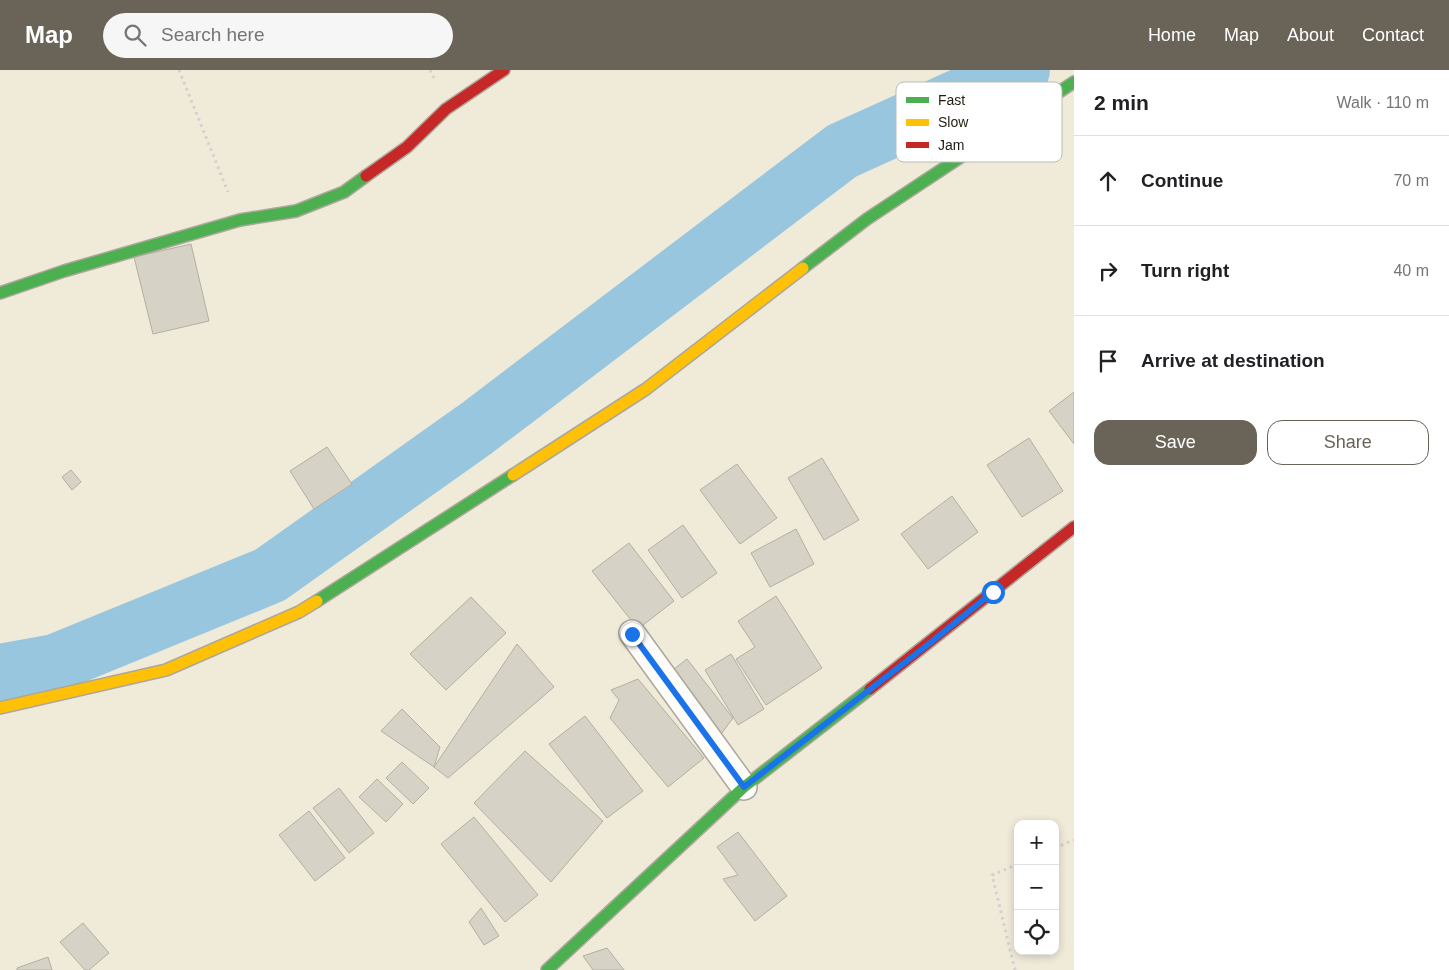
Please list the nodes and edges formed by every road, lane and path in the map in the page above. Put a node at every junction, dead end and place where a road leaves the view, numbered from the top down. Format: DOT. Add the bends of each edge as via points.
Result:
graph roads {
  1 [pos="179,70"];
  2 [pos="504,70"];
  3 [pos="1074,82"];
  4 [pos="1062,90"];
  5 [pos="953,162"];
  6 [pos="240,220"];
  7 [pos="0,293"];
  8 [pos="1074,527"];
  9 [pos="632,634"];
  10 [pos="0,708"];
  11 [pos="744,787"];
  12 [pos="1074,840"];
  13 [pos="1059,846"];
  14 [pos="1016,865"];
  15 [pos="548,970"];
  16 [pos="1015,970"];
  1 -- 6 [label="path"];
  2 -- 6 [label="street" via="446,109 407,147 344,192 296,211"];
  3 -- 4 [label="street"];
  5 -- 10 [label="street" via="867,219 646,389 299,612 166,670"];
  6 -- 7 [label="street"];
  8 -- 11 [label="street"];
  9 -- 11 [label="street"];
  11 -- 15 [label="street"];
  12 -- 13 [label="path"];
  14 -- 16 [label="path" via="992,875"];
}
